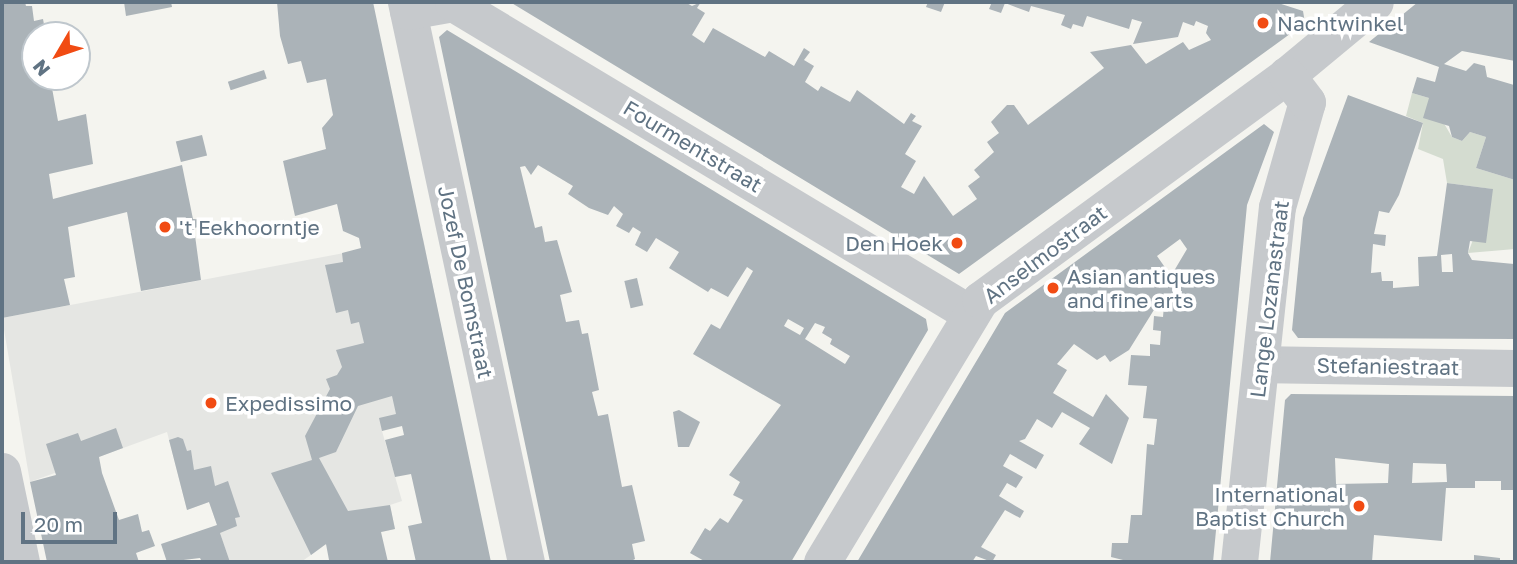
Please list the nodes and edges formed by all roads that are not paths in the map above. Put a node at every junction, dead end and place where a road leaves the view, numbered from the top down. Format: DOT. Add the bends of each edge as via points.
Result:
graph roads {
  1 [pos="407,7"];
  2 [pos="1353,8"];
  3 [pos="1287,75"];
  4 [pos="971,314"];
  5 [pos="1261,364"];
  6 [pos="1515,368"];
  7 [pos="2,471"];
  8 [pos="22,562"];
  9 [pos="526,562"];
  10 [pos="822,562"];
  11 [pos="1239,562"];
  1 -- 4 [label="street, Fourmentstraat" via="453,3"];
  1 -- 9 [label="street, Jozef De Bomstraat"];
  2 -- 3 [label="street"];
  3 -- 4 [label="street, Anselmostraat" via="980,300"];
  3 -- 5 [label="street, Lange Lozanastraat" via="1307,102 1277,207"];
  4 -- 10 [label="street, Anselmostraat"];
  5 -- 6 [label="street, Stefaniestraat"];
  5 -- 11 [label="street, Lange Lozanastraat"];
  7 -- 8 [label="street"];
}
